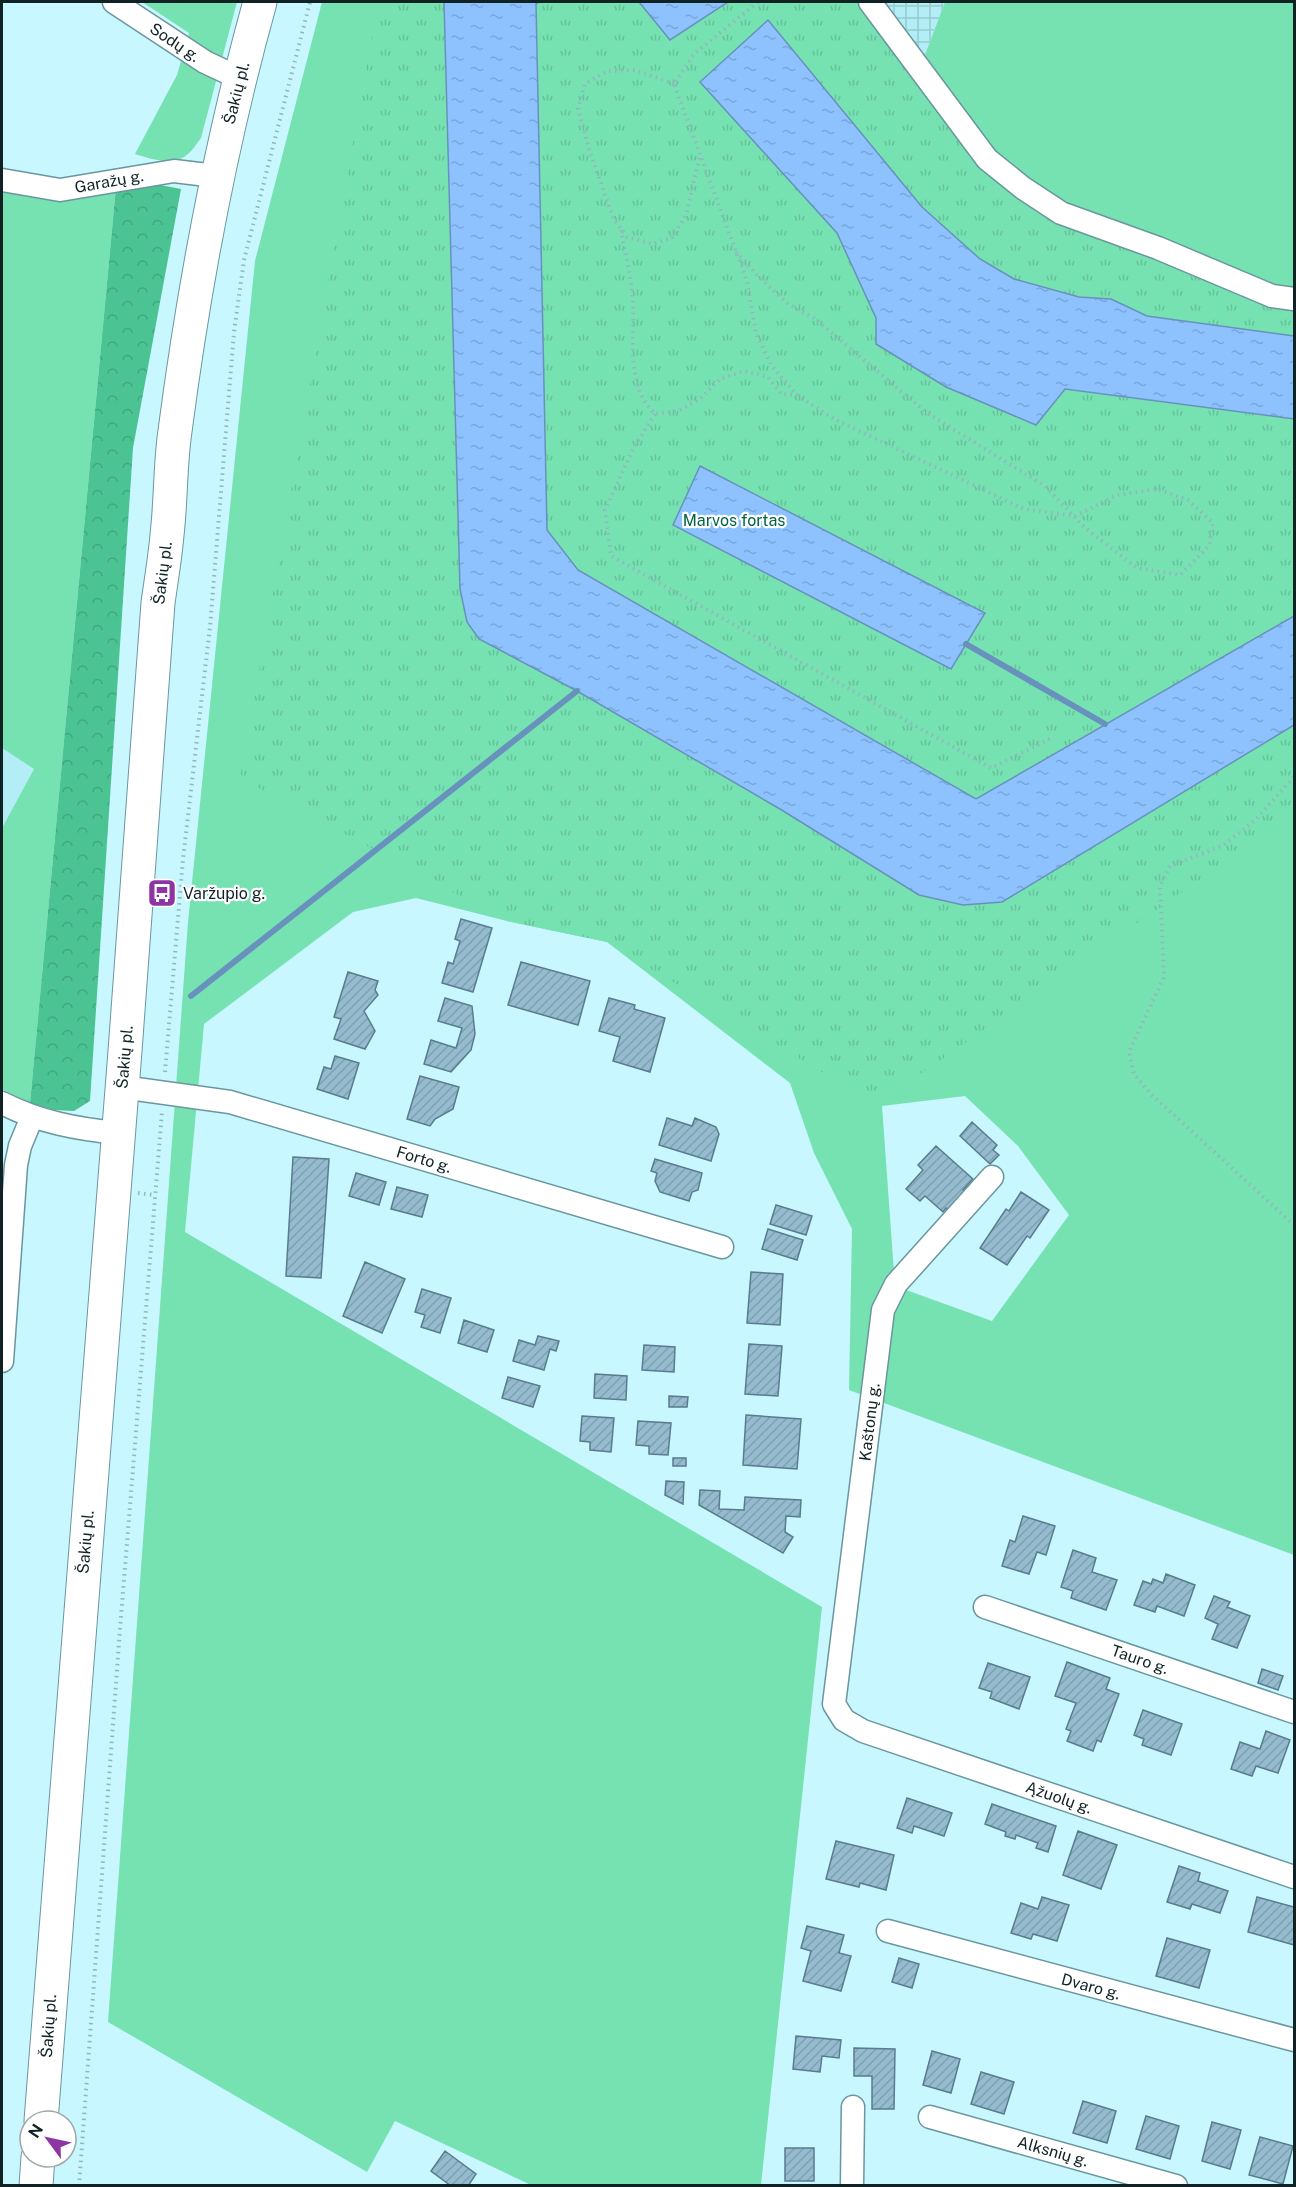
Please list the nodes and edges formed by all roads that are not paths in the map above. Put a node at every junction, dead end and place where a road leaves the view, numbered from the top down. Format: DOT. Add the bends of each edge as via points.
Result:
graph roads {
  1 [pos="114,2"];
  2 [pos="261,2"];
  3 [pos="870,2"];
  4 [pos="239,78"];
  5 [pos="216,176"];
  6 [pos="2,180"];
  7 [pos="1294,299"];
  8 [pos="122,1087"];
  9 [pos="2,1103"];
  10 [pos="32,1117"];
  11 [pos="118,1133"];
  12 [pos="992,1177"];
  13 [pos="722,1247"];
  14 [pos="2,1361"];
  15 [pos="985,1607"];
  16 [pos="834,1704"];
  17 [pos="1294,1712"];
  18 [pos="1294,1877"];
  19 [pos="888,1931"];
  20 [pos="1294,2040"];
  21 [pos="853,2107"];
  22 [pos="42,2109"];
  23 [pos="930,2117"];
  24 [pos="37,2169"];
  25 [pos="36,2186"];
  26 [pos="852,2186"];
  27 [pos="1176,2186"];
  1 -- 4 [label="street, Sodų g." via="205,62"];
  2 -- 4 [label="main road, Šakių pl."];
  3 -- 7 [label="street" via="987,159 1023,188 1061,213 1272,296"];
  4 -- 5 [label="main road, Šakių pl."];
  5 -- 6 [label="street, Garažų g." via="174,171 60,190"];
  5 -- 8 [label="main road, Šakių pl." via="174,433"];
  8 -- 11 [label="main road, Šakių pl."];
  8 -- 13 [label="street, Forto g." via="230,1102"];
  9 -- 10 [label="street"];
  10 -- 11 [label="street" via="68,1127"];
  10 -- 14 [label="street" via="16,1165"];
  11 -- 22 [label="main road, Šakių pl."];
  12 -- 16 [label="street, Kaštonų g." via="896,1284 884,1310"];
  15 -- 17 [label="street, Tauro g."];
  16 -- 18 [label="street, Ąžuolų g." via="844,1720 862,1731"];
  19 -- 20 [label="street, Dvaro g."];
  21 -- 26 [label="street"];
  23 -- 27 [label="street, Alksnių g."];
  24 -- 25 [label="main road"];
}
